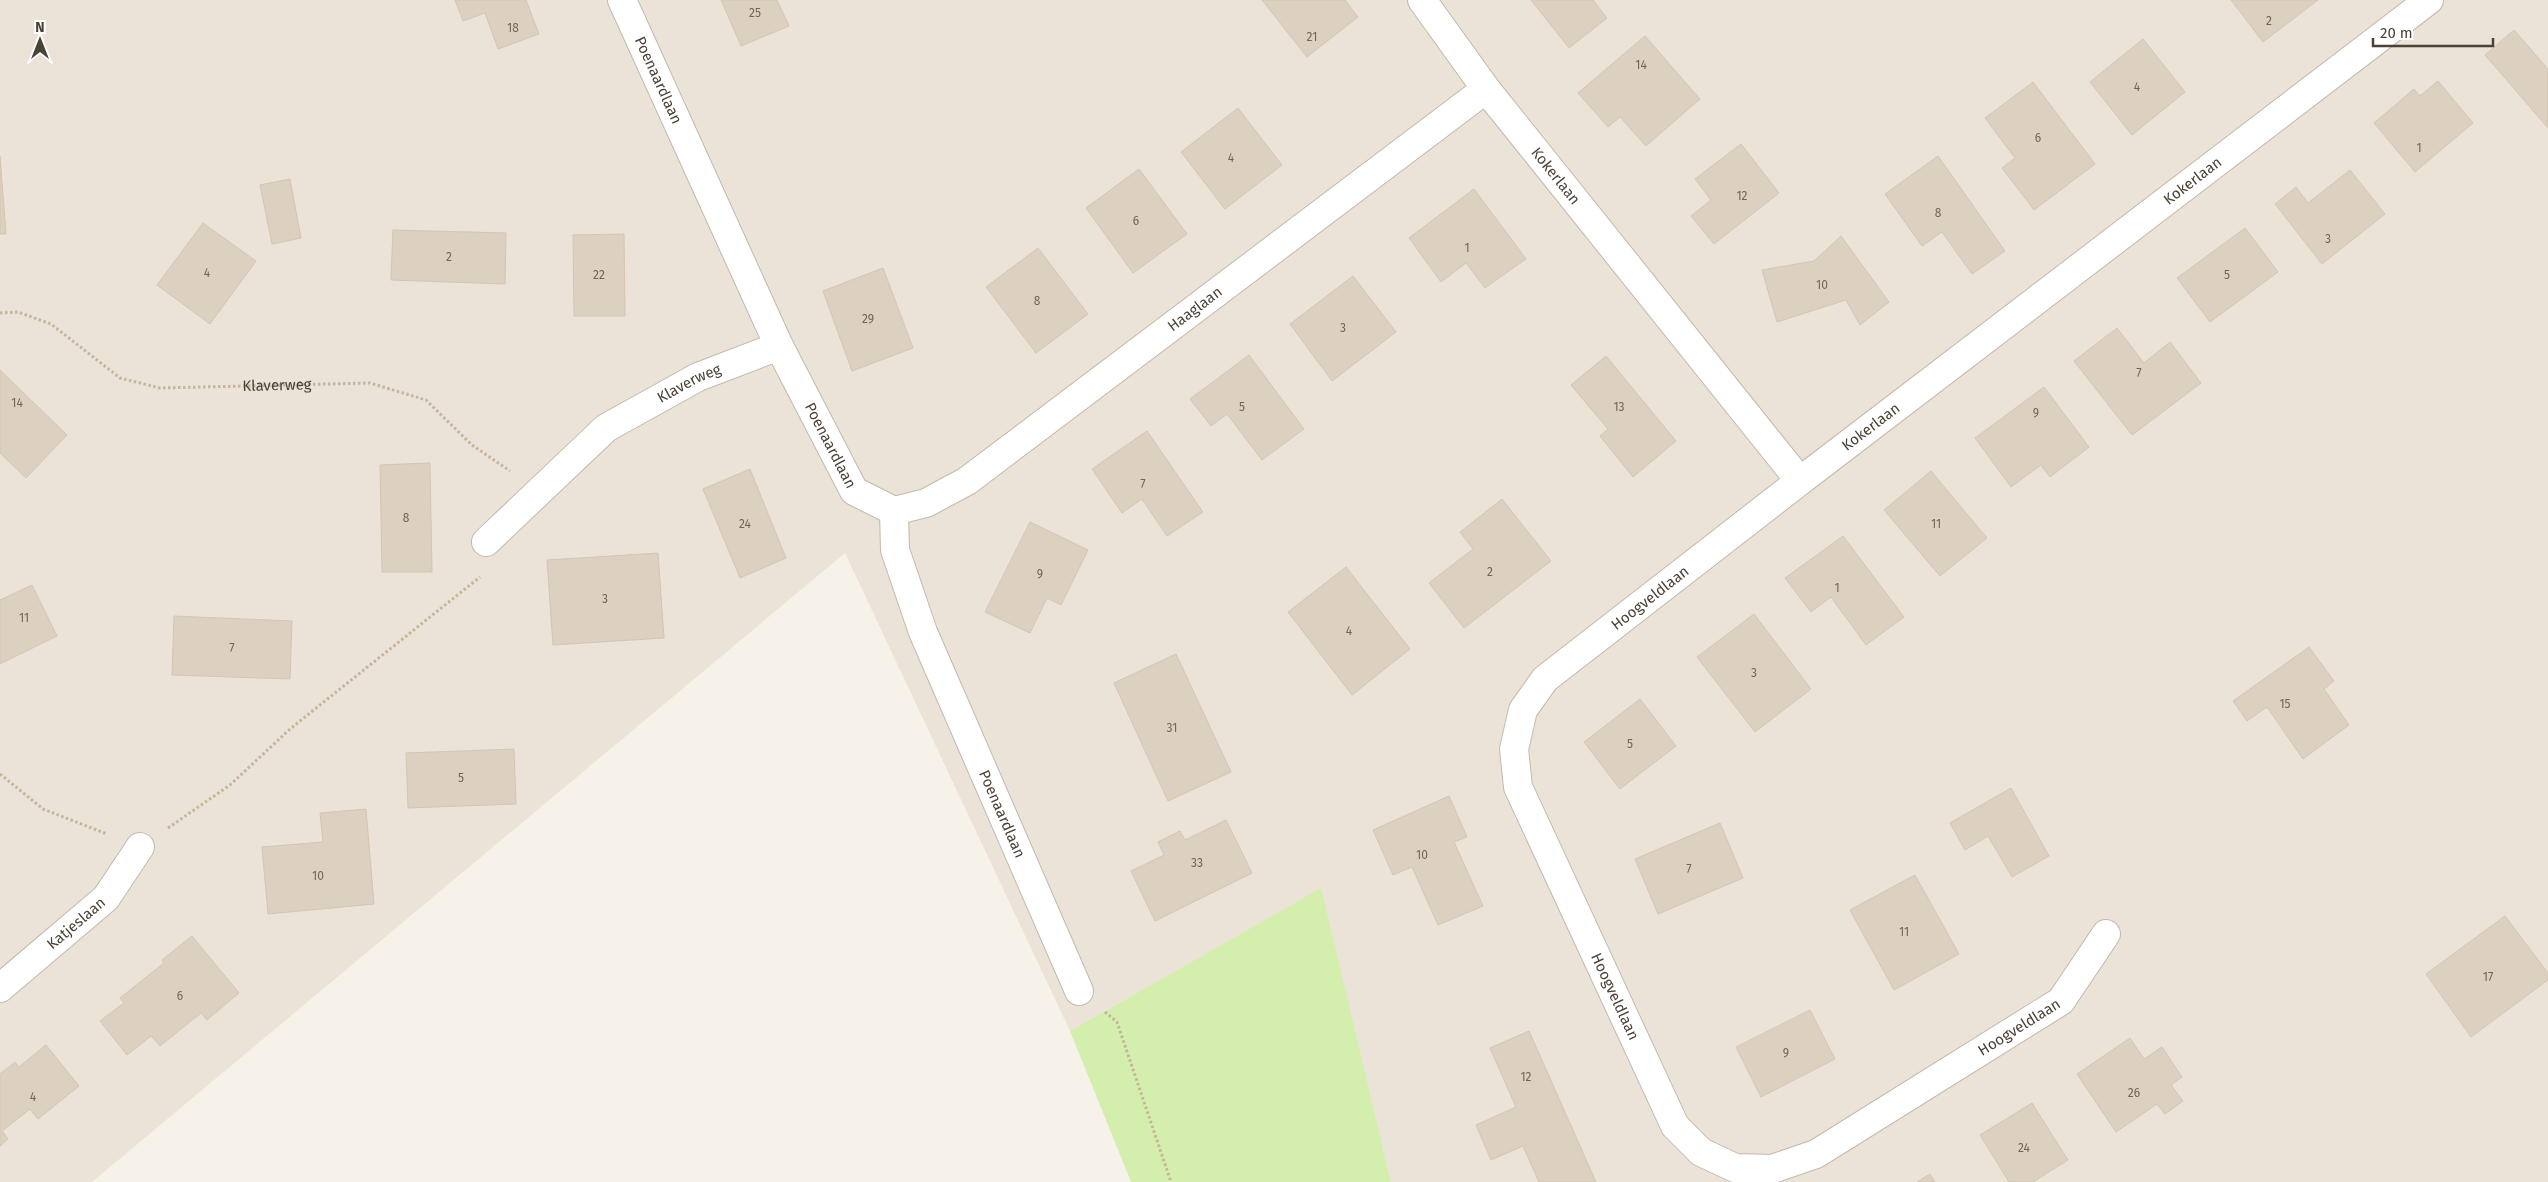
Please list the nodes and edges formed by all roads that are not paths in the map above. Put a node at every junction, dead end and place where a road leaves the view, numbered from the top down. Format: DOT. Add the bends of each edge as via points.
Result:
graph roads {
  1 [pos="622,0"];
  2 [pos="1422,0"];
  3 [pos="2429,0"];
  4 [pos="1486,89"];
  5 [pos="779,346"];
  6 [pos="1800,481"];
  7 [pos="894,511"];
  8 [pos="486,542"];
  9 [pos="140,847"];
  10 [pos="2106,934"];
  11 [pos="0,988"];
  12 [pos="1080,991"];
  1 -- 5 [label="street, Poenaardlaan"];
  2 -- 4 [label="street, Kokerlaan"];
  3 -- 6 [label="street, Kokerlaan"];
  4 -- 6 [label="street, Kokerlaan"];
  4 -- 7 [label="street, Haaglaan" via="967,481 926,503"];
  5 -- 7 [label="street, Poenaardlaan" via="854,492"];
  5 -- 8 [label="street, Klaverweg" via="698,377 606,428"];
  6 -- 10 [label="street, Hoogveldlaan" via="1545,678 1522,710 1514,749 1518,787 1675,1126 1701,1152 1735,1168 1772,1169 1816,1154 2061,1000"];
  7 -- 12 [label="street, Poenaardlaan" via="895,550 923,632"];
  9 -- 11 [label="street, Katjeslaan" via="106,898"];
}
